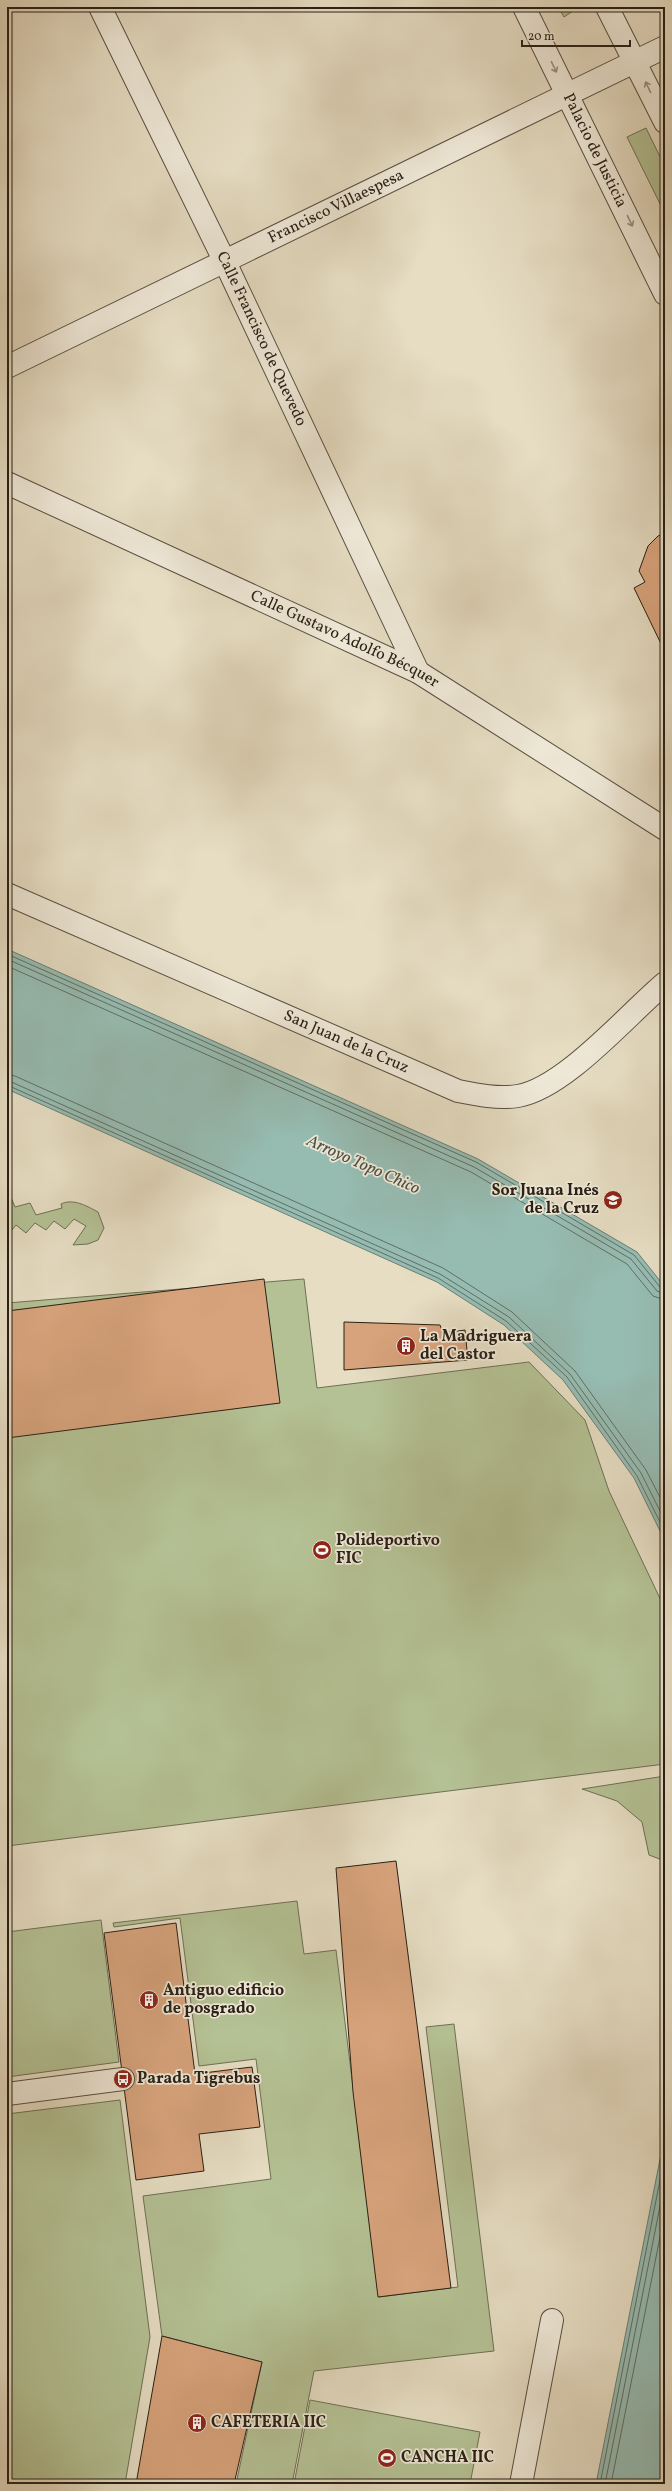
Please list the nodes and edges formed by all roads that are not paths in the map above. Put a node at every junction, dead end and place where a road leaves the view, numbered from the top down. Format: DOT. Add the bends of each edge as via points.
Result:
graph roads {
  1 [pos="100,7"];
  2 [pos="524,7"];
  3 [pos="607,7"];
  4 [pos="665,47"];
  5 [pos="636,62"];
  6 [pos="568,96"];
  7 [pos="665,122"];
  8 [pos="225,262"];
  9 [pos="665,294"];
  10 [pos="7,367"];
  11 [pos="7,483"];
  12 [pos="418,672"];
  13 [pos="665,829"];
  14 [pos="7,894"];
  15 [pos="665,982"];
  16 [pos="123,2079"];
  17 [pos="7,2094"];
  18 [pos="552,2320"];
  19 [pos="521,2484"];
  1 -- 8 [label="street, Calle Francisco de Quevedo"];
  2 -- 6 [label="street, Palacio de Justicia, one-way"];
  3 -- 5 [label="street"];
  4 -- 5 [label="street, Francisco Villaespesa"];
  5 -- 6 [label="street, Francisco Villaespesa"];
  7 -- 5 [label="street, one-way"];
  6 -- 8 [label="street, Francisco Villaespesa"];
  6 -- 9 [label="street, Palacio de Justicia, one-way"];
  8 -- 10 [label="street, Francisco Villaespesa"];
  8 -- 12 [label="street, Calle Francisco de Quevedo"];
  11 -- 12 [label="street, Calle Gustavo Adolfo Bécquer"];
  12 -- 13 [label="street, Calle Gustavo Adolfo Bécquer"];
  14 -- 15 [label="street, San Juan de la Cruz" via="458,1091 490,1097 520,1096 548,1084 583,1058"];
  16 -- 17 [label="street"];
  18 -- 19 [label="street"];
}
